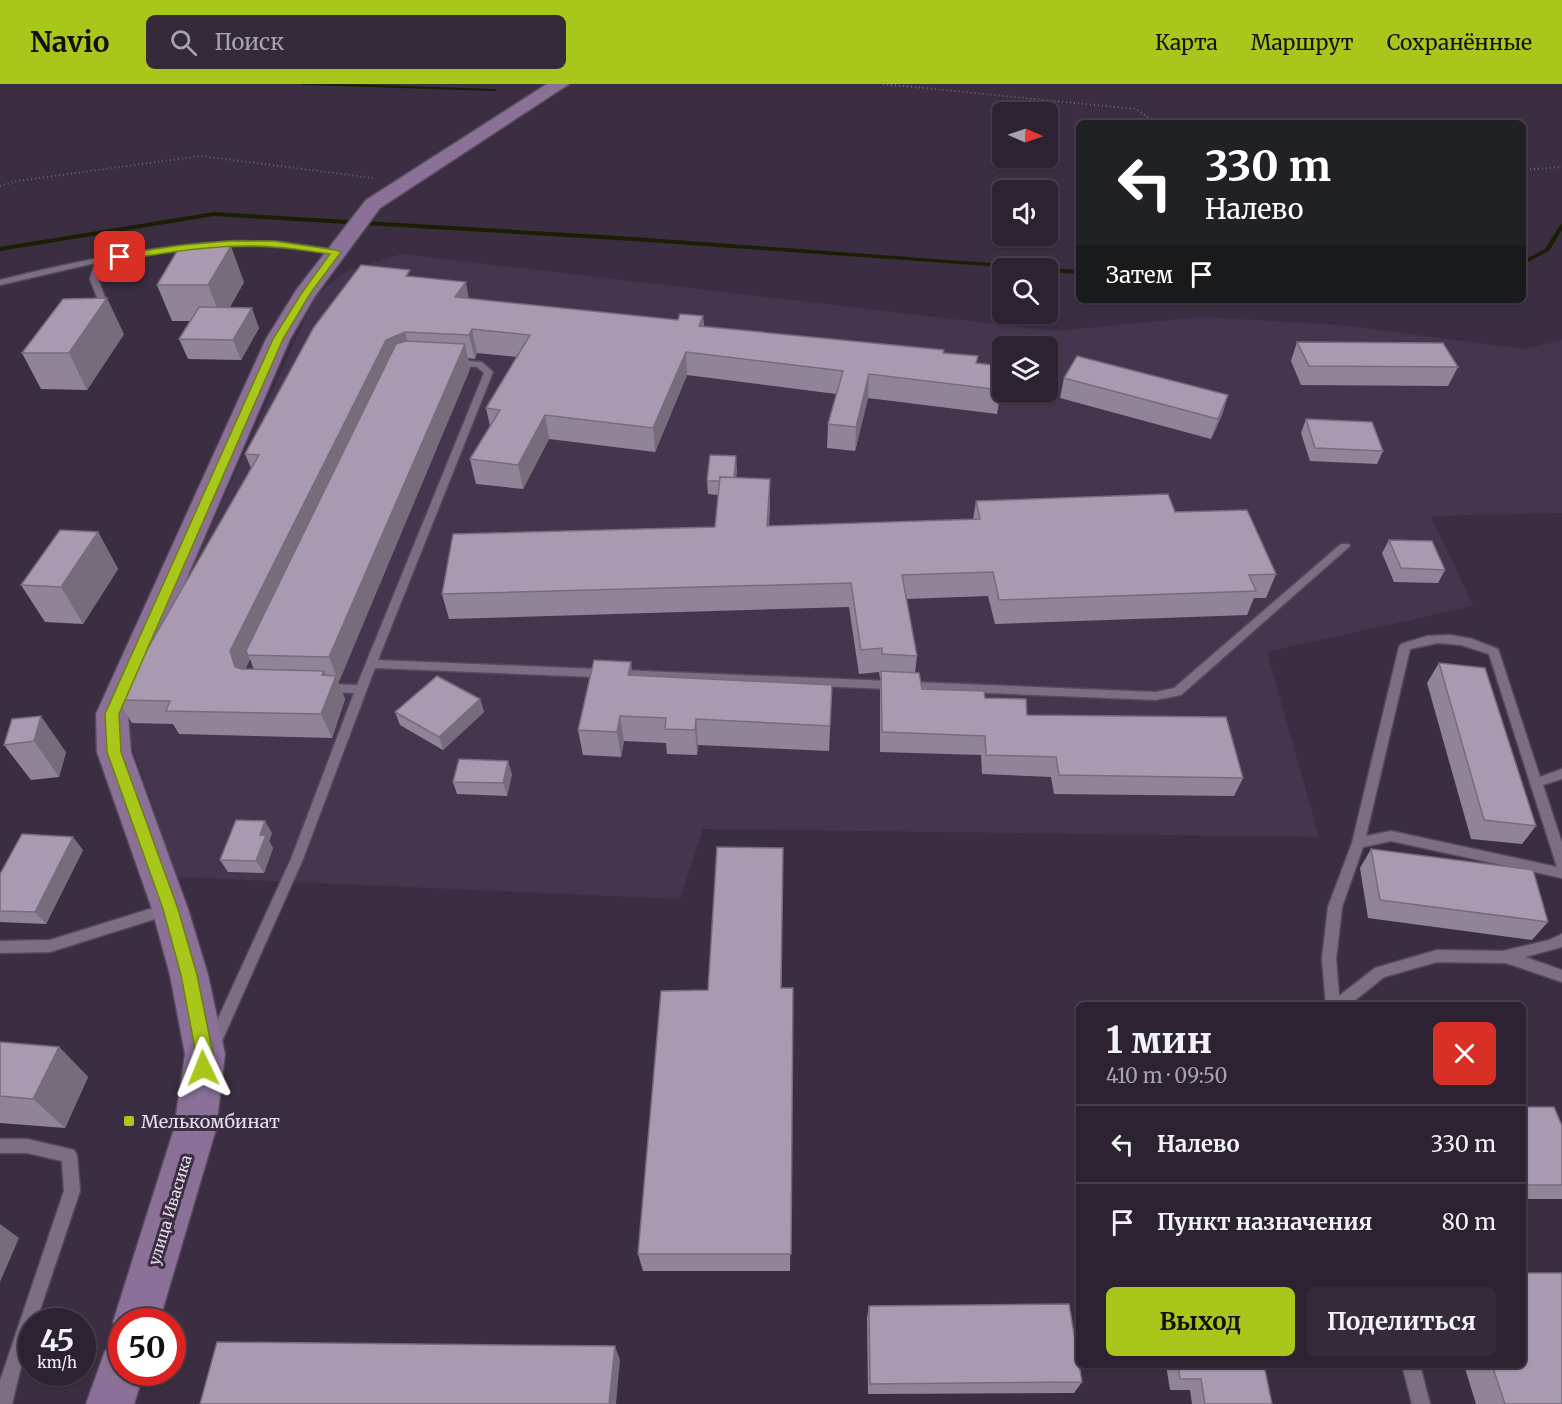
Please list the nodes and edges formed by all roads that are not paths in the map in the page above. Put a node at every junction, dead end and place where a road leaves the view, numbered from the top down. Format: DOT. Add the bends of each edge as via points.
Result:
graph roads {
  1 [pos="560,84"];
  2 [pos="341,246"];
  3 [pos="100,260"];
  4 [pos="0,283"];
  5 [pos="111,324"];
  6 [pos="445,363"];
  7 [pos="1345,546"];
  8 [pos="372,664"];
  9 [pos="318,688"];
  10 [pos="361,689"];
  11 [pos="1562,774"];
  12 [pos="1536,783"];
  13 [pos="1358,843"];
  14 [pos="1562,863"];
  15 [pos="1562,873"];
  16 [pos="170,909"];
  17 [pos="1562,940"];
  18 [pos="0,947"];
  19 [pos="1506,957"];
  20 [pos="1562,976"];
  21 [pos="1333,1002"];
  22 [pos="1342,1002"];
  23 [pos="203,1068"];
  24 [pos="0,1146"];
  25 [pos="140,1308"];
  26 [pos="1412,1368"];
  27 [pos="5,1371"];
  28 [pos="116,1386"];
  29 [pos="3,1404"];
  30 [pos="110,1404"];
  31 [pos="1421,1404"];
  1 -- 2 [label="main road, улица Ивасика" via="373,204"];
  2 -- 3 [label="lane" via="229,244"];
  2 -- 16 [label="main road, улица Ивасика" via="278,339 112,714 114,752"];
  3 -- 4 [label="lane"];
  3 -- 5 [label="lane" via="94,279"];
  6 -- 8 [label="lane" via="479,364 489,372"];
  7 -- 8 [label="lane" via="1177,692 1156,696"];
  8 -- 10 [label="lane"];
  9 -- 10 [label="lane"];
  10 -- 23 [label="lane" via="297,859"];
  11 -- 12 [label="lane"];
  12 -- 13 [label="lane" via="1494,652 1473,642 1425,639 1405,647"];
  12 -- 14 [label="lane"];
  13 -- 15 [label="lane" via="1391,836"];
  13 -- 21 [label="lane" via="1335,907 1329,958"];
  16 -- 18 [label="lane" via="50,946"];
  16 -- 23 [label="main road, улица Ивасика" via="189,975 205,1054"];
  17 -- 19 [label="lane"];
  19 -- 20 [label="lane"];
  19 -- 22 [label="lane" via="1437,956 1380,972"];
  23 -- 25 [label="main road, улица Ивасика" via="195,1130"];
  24 -- 27 [label="lane" via="27,1146 69,1155 72,1191"];
  26 -- 31 [label="lane"];
  27 -- 29 [label="lane"];
  28 -- 30 [label="main road"];
}
